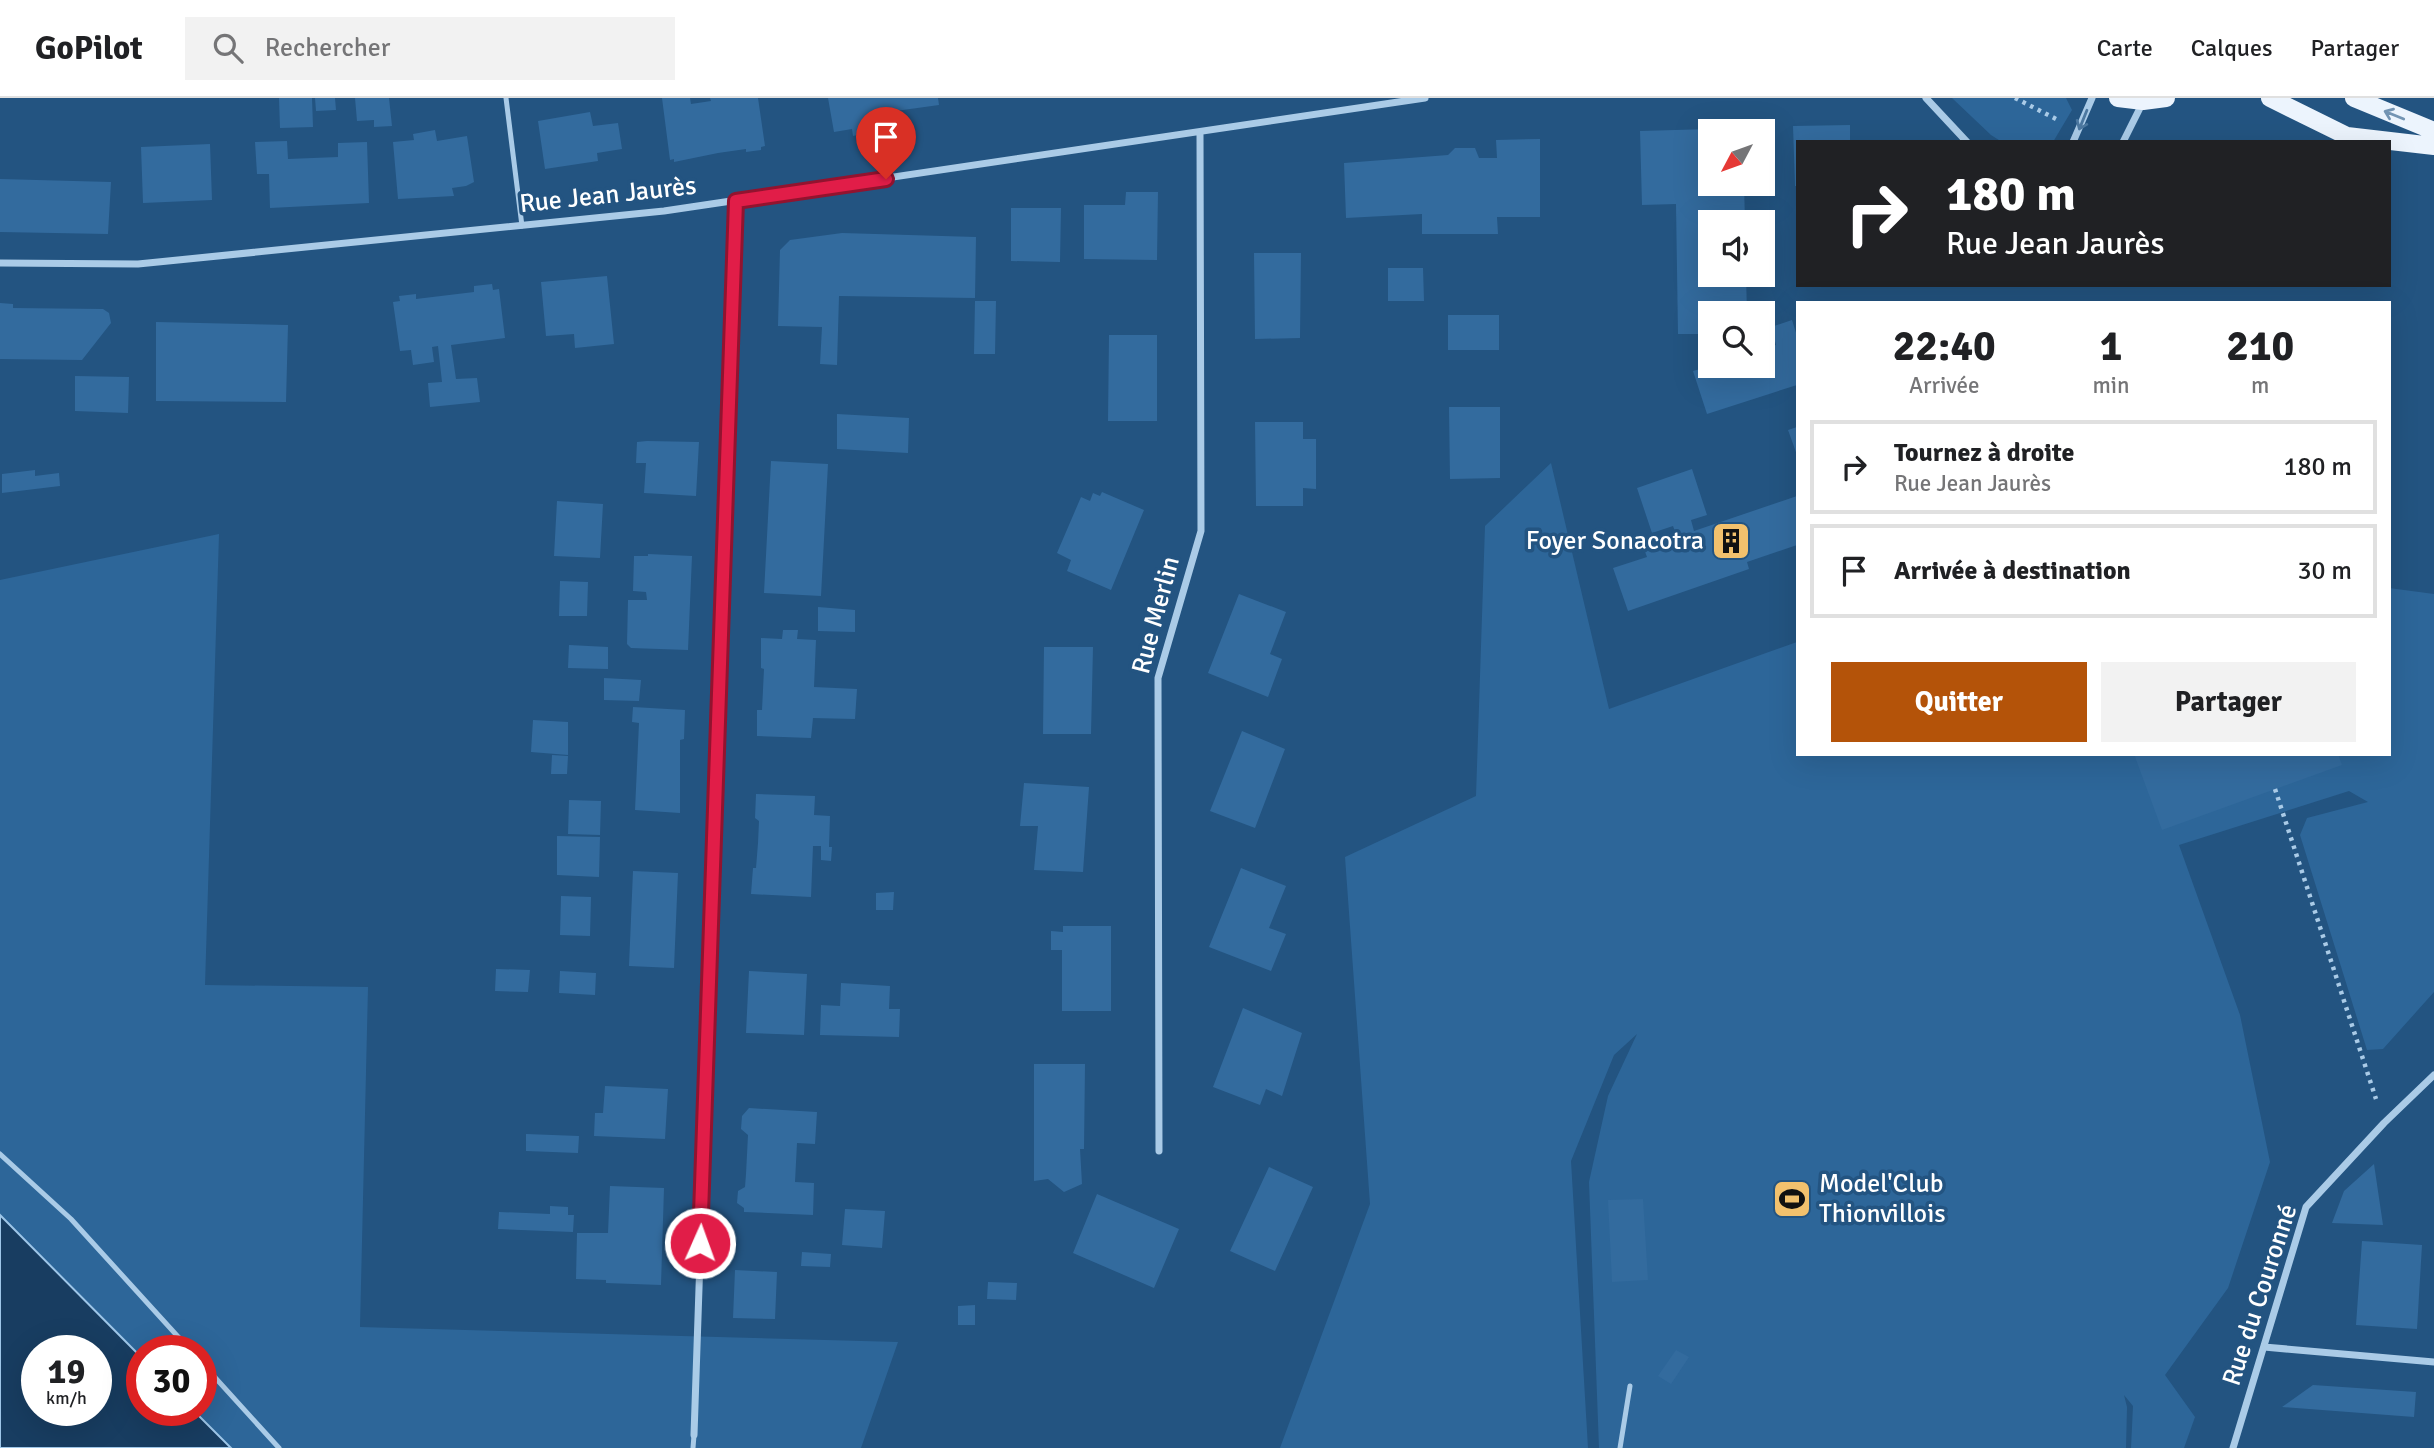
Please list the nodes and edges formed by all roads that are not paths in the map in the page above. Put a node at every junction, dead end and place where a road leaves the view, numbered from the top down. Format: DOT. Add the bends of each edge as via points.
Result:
graph roads {
  1 [pos="506,98"];
  2 [pos="1425,98"];
  3 [pos="1926,98"];
  4 [pos="2092,98"];
  5 [pos="2118,98"];
  6 [pos="2166,98"];
  7 [pos="2270,98"];
  8 [pos="2354,98"];
  9 [pos="2143,101"];
  10 [pos="2434,131"];
  11 [pos="1200,133"];
  12 [pos="1965,140"];
  13 [pos="2074,140"];
  14 [pos="2124,140"];
  15 [pos="2382,140"];
  16 [pos="2391,141"];
  17 [pos="2434,146"];
  18 [pos="736,201"];
  19 [pos="522,226"];
  20 [pos="0,263"];
  21 [pos="2434,1075"];
  22 [pos="1159,1151"];
  23 [pos="0,1154"];
  24 [pos="176,1335"];
  25 [pos="2264,1347"];
  26 [pos="2434,1362"];
  27 [pos="217,1380"];
  28 [pos="1630,1386"];
  29 [pos="694,1435"];
  30 [pos="279,1448"];
  31 [pos="693,1448"];
  32 [pos="1620,1448"];
  33 [pos="2233,1448"];
  1 -- 19 [label="lane"];
  2 -- 11 [label="street, Rue Jean Jaurès"];
  3 -- 12 [label="street"];
  4 -- 13 [label="street, one-way"];
  5 -- 9 [label="main road"];
  6 -- 9 [label="main road"];
  7 -- 15 [label="main road" via="2347,136"];
  10 -- 8 [label="main road, one-way"];
  9 -- 14 [label="street"];
  11 -- 18 [label="street, Rue Jean Jaurès"];
  11 -- 22 [label="street, Rue Merlin" via="1201,531 1157,678"];
  16 -- 17 [label="main road"];
  18 -- 19 [label="street, Rue Jean Jaurès"];
  18 -- 29 [label="street"];
  19 -- 20 [label="street, Rue Jean Jaurès" via="138,264"];
  21 -- 25 [label="street, Rue du Couronné" via="2306,1207"];
  23 -- 24 [label="lane" via="71,1219"];
  25 -- 26 [label="street"];
  25 -- 33 [label="street, Rue du Couronné"];
  27 -- 30 [label="lane"];
  28 -- 32 [label="lane"];
  29 -- 31 [label="lane"];
}
